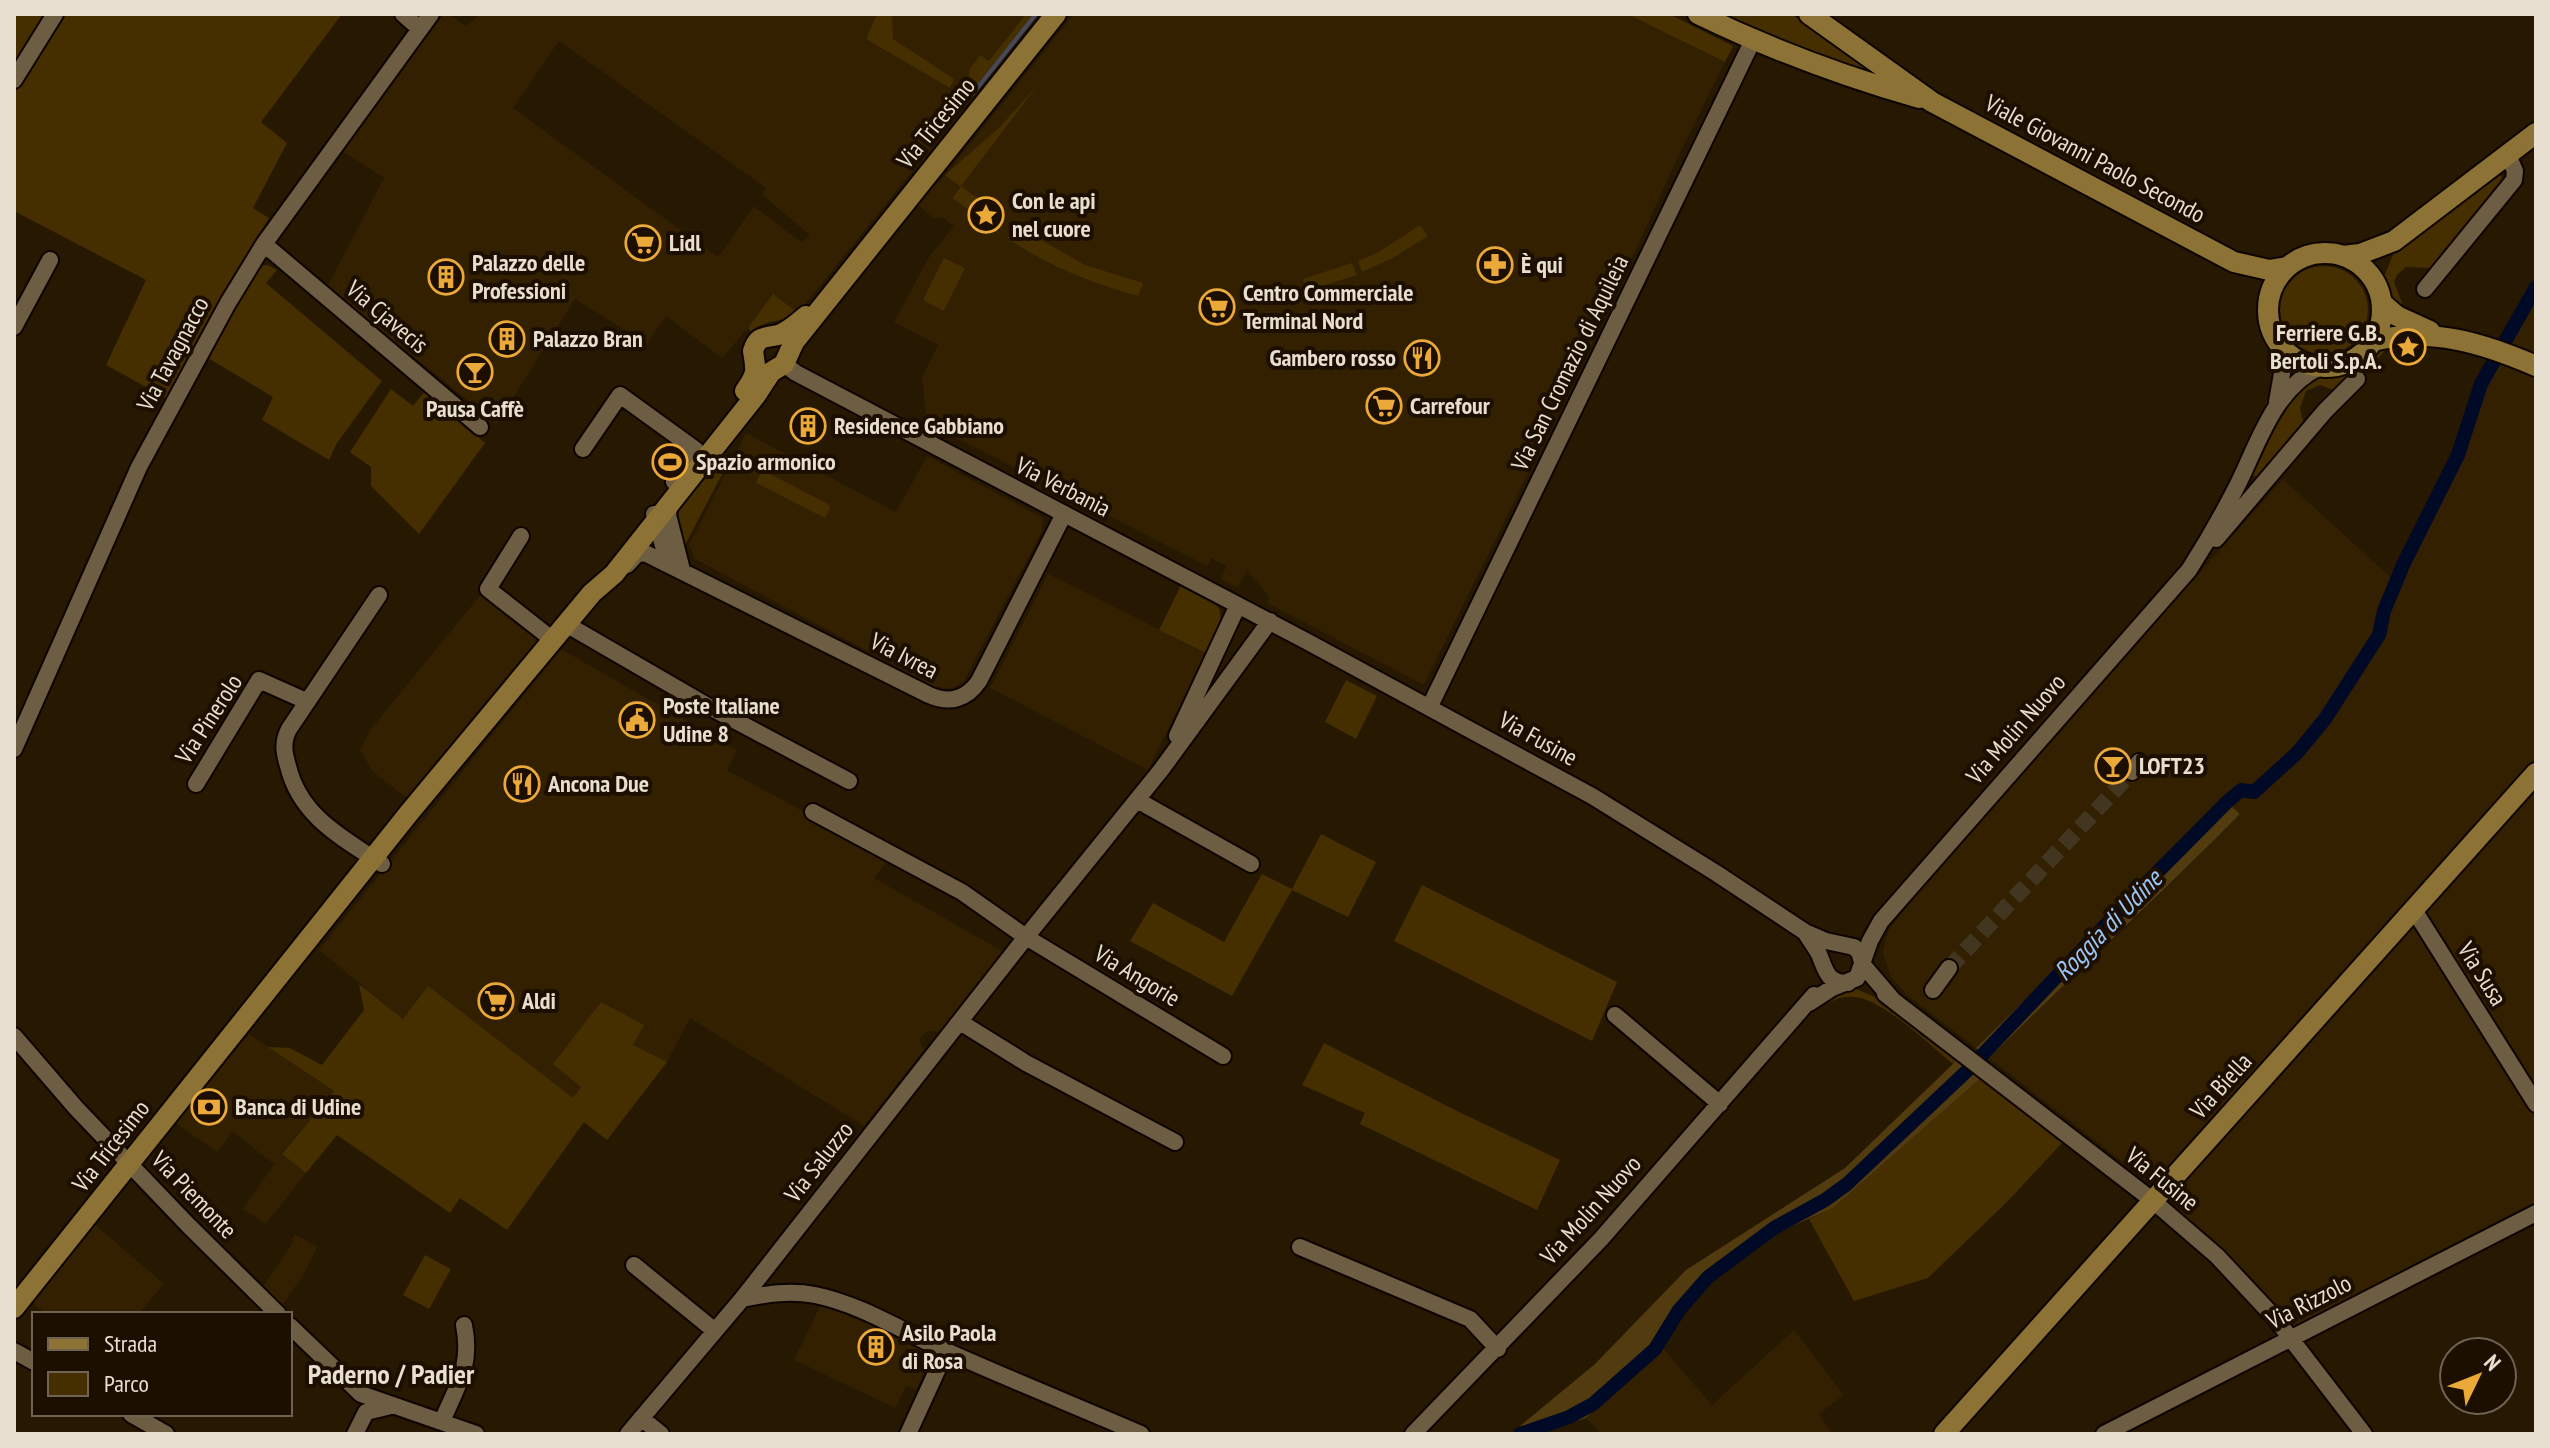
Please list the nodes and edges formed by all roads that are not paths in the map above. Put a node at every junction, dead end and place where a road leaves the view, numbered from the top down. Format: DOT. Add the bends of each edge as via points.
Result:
graph roads {
  1 [pos="55,14"];
  2 [pos="403,14"];
  3 [pos="431,14"];
  4 [pos="1056,14"];
  5 [pos="1809,14"];
  6 [pos="1707,15"];
  7 [pos="420,29"];
  8 [pos="1753,40"];
  9 [pos="14,80"];
  10 [pos="1932,102"];
  11 [pos="2536,133"];
  12 [pos="2508,155"];
  13 [pos="2394,241"];
  14 [pos="264,244"];
  15 [pos="2343,256"];
  16 [pos="50,260"];
  17 [pos="2234,262"];
  18 [pos="2287,267"];
  19 [pos="2374,282"];
  20 [pos="2425,289"];
  21 [pos="2382,303"];
  22 [pos="2268,307"];
  23 [pos="14,327"];
  24 [pos="2444,336"];
  25 [pos="2277,340"];
  26 [pos="2373,341"];
  27 [pos="776,357"];
  28 [pos="2528,363"];
  29 [pos="2320,367"];
  30 [pos="2357,379"];
  31 [pos="2277,405"];
  32 [pos="480,427"];
  33 [pos="583,449"];
  34 [pos="696,450"];
  35 [pos="670,502"];
  36 [pos="1064,514"];
  37 [pos="656,521"];
  38 [pos="521,536"];
  39 [pos="675,566"];
  40 [pos="2189,570"];
  41 [pos="598,588"];
  42 [pos="379,595"];
  43 [pos="1238,605"];
  44 [pos="1270,621"];
  45 [pos="560,632"];
  46 [pos="1206,674"];
  47 [pos="1225,683"];
  48 [pos="306,701"];
  49 [pos="1430,706"];
  50 [pos="14,749"];
  51 [pos="1161,770"];
  52 [pos="2536,773"];
  53 [pos="849,781"];
  54 [pos="196,784"];
  55 [pos="1137,800"];
  56 [pos="813,812"];
  57 [pos="377,861"];
  58 [pos="1251,864"];
  59 [pos="2414,910"];
  60 [pos="1881,921"];
  61 [pos="1805,932"];
  62 [pos="1026,937"];
  63 [pos="1841,944"];
  64 [pos="1823,965"];
  65 [pos="1863,965"];
  66 [pos="1949,968"];
  67 [pos="1845,983"];
  68 [pos="1933,990"];
  69 [pos="1892,999"];
  70 [pos="1809,1003"];
  71 [pos="1615,1015"];
  72 [pos="960,1022"];
  73 [pos="14,1036"];
  74 [pos="1223,1056"];
  75 [pos="1720,1104"];
  76 [pos="2536,1104"];
  77 [pos="1175,1142"];
  78 [pos="130,1163"];
  79 [pos="2152,1200"];
  80 [pos="2536,1213"];
  81 [pos="1300,1247"];
  82 [pos="634,1265"];
  83 [pos="742,1299"];
  84 [pos="14,1308"];
  85 [pos="276,1312"];
  86 [pos="464,1325"];
  87 [pos="292,1328"];
  88 [pos="715,1331"];
  89 [pos="2291,1337"];
  90 [pos="1498,1349"];
  91 [pos="14,1351"];
  92 [pos="946,1351"];
  93 [pos="32,1361"];
  94 [pos="362,1401"];
  95 [pos="134,1416"];
  96 [pos="641,1418"];
  97 [pos="442,1421"];
  98 [pos="166,1434"];
  99 [pos="353,1434"];
  100 [pos="476,1434"];
  101 [pos="628,1434"];
  102 [pos="661,1434"];
  103 [pos="908,1434"];
  104 [pos="1141,1434"];
  105 [pos="1413,1434"];
  106 [pos="1944,1434"];
  107 [pos="2104,1434"];
  108 [pos="2364,1434"];
  1 -- 9 [label="street"];
  2 -- 7 [label="street"];
  3 -- 7 [label="street, Via Tavagnacco"];
  4 -- 27 [label="main road, Via Tricesimo"];
  5 -- 10 [label="main road, Viale Giovanni Paolo Secondo"];
  6 -- 8 [label="main road, Viale Giovanni Paolo Secondo"];
  7 -- 14 [label="street, Via Tavagnacco"];
  8 -- 10 [label="main road, Viale Giovanni Paolo Secondo" via="1823,69"];
  8 -- 49 [label="street, Via San Cromazio di Aquileia"];
  10 -- 17 [label="main road, Viale Giovanni Paolo Secondo"];
  11 -- 12 [label="main road"];
  12 -- 13 [label="main road"];
  12 -- 20 [label="street" via="2514,180"];
  13 -- 15 [label="main road"];
  13 -- 19 [label="main road"];
  14 -- 32 [label="street, Via Cjavecis"];
  14 -- 50 [label="street, Via Tavagnacco" via="139,467"];
  15 -- 18 [label="main road" via="2309,255"];
  15 -- 19 [label="main road" via="2366,270"];
  16 -- 23 [label="street"];
  17 -- 18 [label="main road, Viale Giovanni Paolo Secondo" via="2269,270"];
  17 -- 22 [label="main road, Viale Giovanni Paolo Secondo"];
  18 -- 22 [label="main road"];
  19 -- 21 [label="main road"];
  21 -- 24 [label="main road" via="2409,322"];
  21 -- 26 [label="main road"];
  22 -- 25 [label="main road"];
  24 -- 26 [label="main road"];
  24 -- 28 [label="main road"];
  25 -- 29 [label="main road" via="2291,356"];
  25 -- 31 [label="street, Via Molin Nuovo" via="2283,368"];
  26 -- 29 [label="main road" via="2345,364"];
  27 -- 34 [label="main road, Via Tricesimo"];
  27 -- 35 [label="main road, Via Tricesimo" via="756,395"];
  27 -- 36 [label="street, Via Verbania" via="809,380"];
  29 -- 31 [label="street, Via Molin Nuovo" via="2296,382"];
  30 -- 40 [label="street, Via Molin Nuovo"];
  31 -- 40 [label="street, Via Molin Nuovo"];
  33 -- 34 [label="street" via="620,395"];
  34 -- 37 [label="street, Via Tricesimo" via="655,506"];
  34 -- 41 [label="main road, Via Tricesimo" via="605,565"];
  35 -- 37 [label="main road, Via Tricesimo"];
  35 -- 39 [label="street"];
  36 -- 39 [label="street, Via Ivrea" via="979,681 969,693 950,701"];
  36 -- 43 [label="street, Via Verbania"];
  37 -- 39 [label="street"];
  37 -- 41 [label="main road, Via Tricesimo"];
  38 -- 45 [label="street" via="488,589"];
  39 -- 41 [label="street, Via Ivrea" via="638,553"];
  40 -- 60 [label="street, Via Molin Nuovo"];
  41 -- 45 [label="main road, Via Tricesimo"];
  42 -- 48 [label="street"];
  43 -- 44 [label="street, Via Fusine"];
  43 -- 46 [label="street, Via Saluzzo"];
  44 -- 47 [label="street, Via Saluzzo"];
  44 -- 49 [label="street, Via Fusine"];
  45 -- 53 [label="street"];
  45 -- 57 [label="main road, Via Tricesimo" via="425,793"];
  46 -- 47 [label="street"];
  46 -- 51 [label="street, Via Saluzzo"];
  47 -- 51 [label="street, Via Saluzzo"];
  48 -- 54 [label="street, Via Pinerolo" via="259,680"];
  48 -- 57 [label="street" via="285,741 296,789 313,815"];
  49 -- 61 [label="street, Via Fusine" via="1592,796"];
  51 -- 55 [label="street, Via Saluzzo"];
  52 -- 59 [label="main road, Via Biella"];
  55 -- 58 [label="street"];
  55 -- 62 [label="street, Via Saluzzo"];
  56 -- 62 [label="street" via="962,892"];
  57 -- 78 [label="main road, Via Tricesimo"];
  59 -- 76 [label="street, Via Susa"];
  59 -- 79 [label="main road, Via Biella"];
  60 -- 63 [label="street, Via Molin Nuovo"];
  60 -- 65 [label="street, Via Molin Nuovo"];
  61 -- 63 [label="street, Via Fusine"];
  61 -- 64 [label="street, Via Fusine"];
  62 -- 72 [label="street, Via Saluzzo"];
  62 -- 74 [label="street, Via Angorie"];
  63 -- 64 [label="street" via="1830,948"];
  63 -- 65 [label="street" via="1859,952"];
  64 -- 67 [label="street" via="1833,981"];
  64 -- 70 [label="street, Via Molin Nuovo"];
  65 -- 67 [label="street" via="1857,978"];
  65 -- 69 [label="street, Via Fusine"];
  66 -- 68 [label="street"];
  67 -- 69 [label="street, Via Fusine" via="1872,987"];
  67 -- 70 [label="street, Via Molin Nuovo"];
  69 -- 79 [label="street, Via Fusine"];
  70 -- 75 [label="street, Via Molin Nuovo"];
  71 -- 75 [label="street"];
  72 -- 77 [label="street"];
  72 -- 83 [label="street, Via Saluzzo"];
  73 -- 78 [label="street, Via Piemonte"];
  75 -- 90 [label="street, Via Molin Nuovo"];
  78 -- 84 [label="main road, Via Tricesimo"];
  78 -- 85 [label="street, Via Piemonte"];
  79 -- 89 [label="street, Via Fusine" via="2217,1256"];
  79 -- 106 [label="main road, Via Biella"];
  80 -- 89 [label="street, Via Rizzolo"];
  81 -- 90 [label="street" via="1470,1319"];
  82 -- 88 [label="street"];
  83 -- 88 [label="street, Via Saluzzo"];
  83 -- 92 [label="street" via="770,1293 820,1296"];
  86 -- 97 [label="street" via="467,1362"];
  87 -- 94 [label="street"];
  88 -- 96 [label="street, Via Saluzzo"];
  89 -- 107 [label="street, Via Rizzolo"];
  89 -- 108 [label="street, Via Fusine"];
  90 -- 105 [label="street, Via Molin Nuovo"];
  91 -- 93 [label="street"];
  92 -- 103 [label="street"];
  92 -- 104 [label="street"];
  94 -- 97 [label="street"];
  94 -- 99 [label="street"];
  95 -- 98 [label="street"];
  96 -- 101 [label="street, Via Saluzzo"];
  96 -- 102 [label="street"];
  97 -- 100 [label="street"];
}
